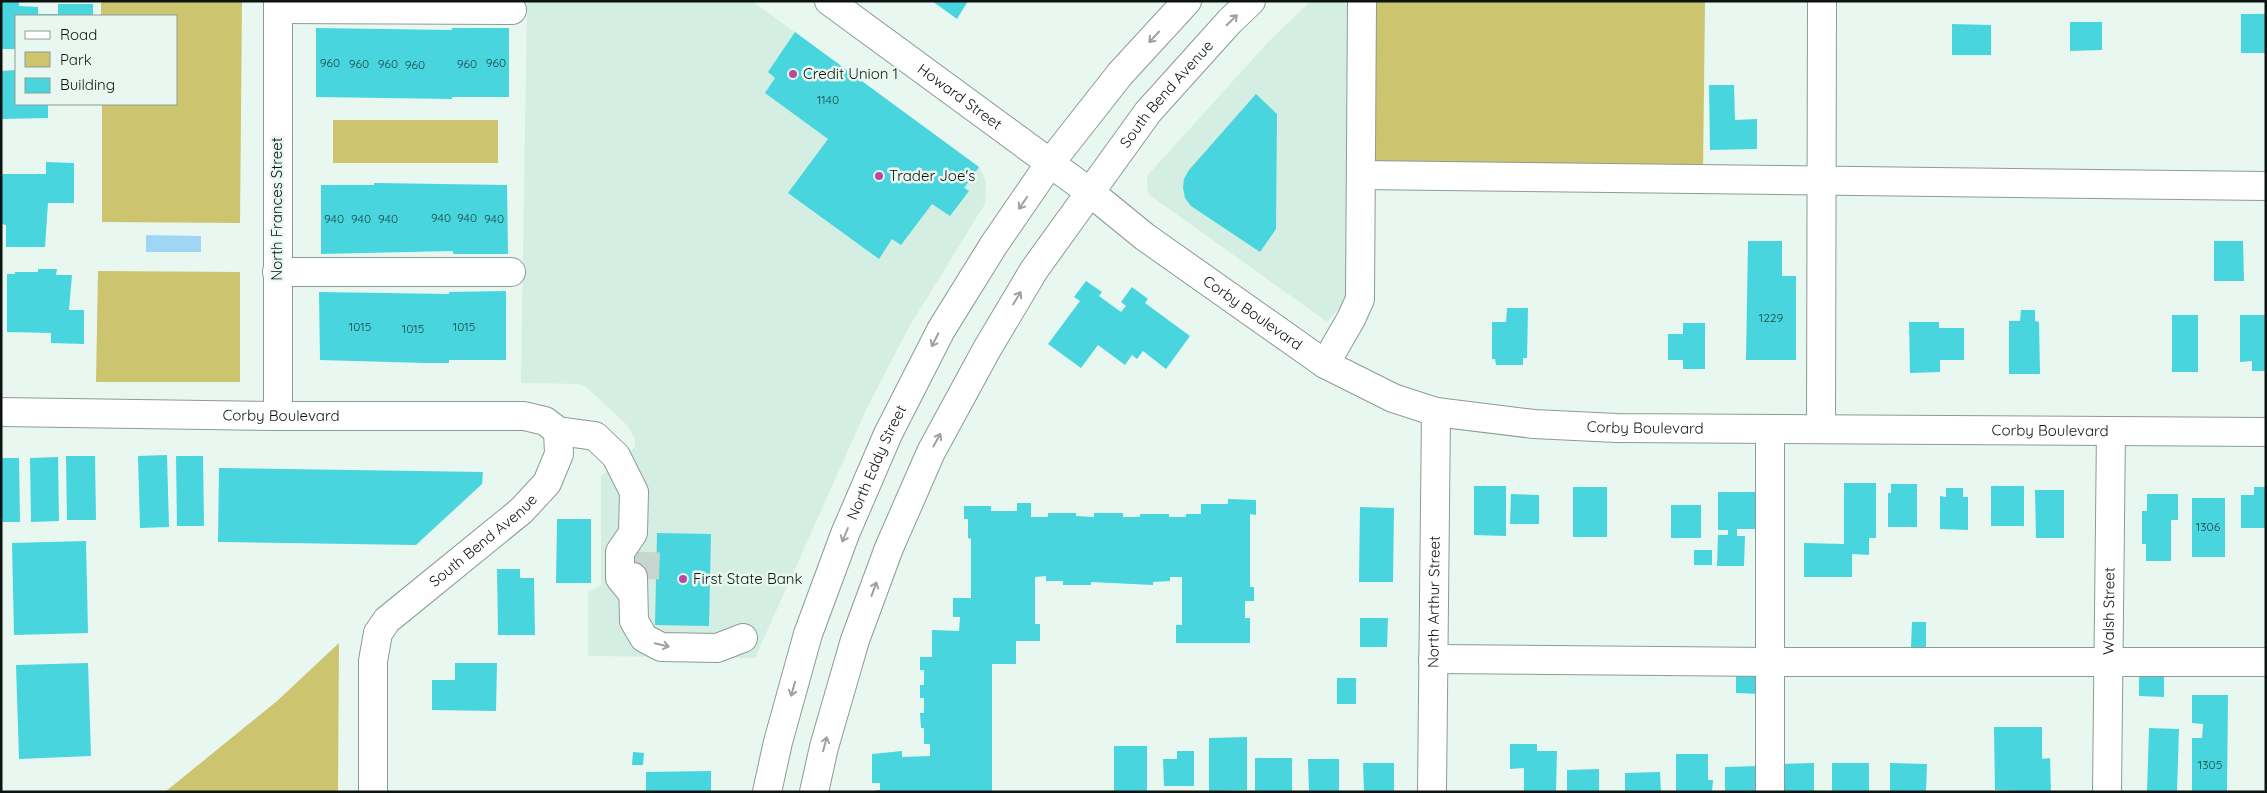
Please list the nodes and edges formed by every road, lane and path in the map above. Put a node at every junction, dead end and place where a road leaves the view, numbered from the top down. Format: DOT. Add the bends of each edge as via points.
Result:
graph roads {
  1 [pos="828,1"];
  2 [pos="1187,1"];
  3 [pos="1251,1"];
  4 [pos="1362,1"];
  5 [pos="1822,1"];
  6 [pos="278,5"];
  7 [pos="512,10"];
  8 [pos="1050,163"];
  9 [pos="1361,175"];
  10 [pos="1821,180"];
  11 [pos="2266,186"];
  12 [pos="1091,193"];
  13 [pos="277,272"];
  14 [pos="511,272"];
  15 [pos="1325,364"];
  16 [pos="1,412"];
  17 [pos="1436,412"];
  18 [pos="278,416"];
  19 [pos="1770,429"];
  20 [pos="1822,429"];
  21 [pos="558,431"];
  22 [pos="2111,431"];
  23 [pos="2266,432"];
  24 [pos="743,638"];
  25 [pos="1433,658"];
  26 [pos="2109,661"];
  27 [pos="1771,662"];
  28 [pos="2266,662"];
  29 [pos="373,792"];
  30 [pos="767,792"];
  31 [pos="814,792"];
  32 [pos="1432,792"];
  33 [pos="1770,792"];
  34 [pos="2107,792"];
  1 -- 8 [label="street, Howard Street"];
  2 -- 8 [label="street, one-way" via="1120,74"];
  12 -- 3 [label="street, South Bend Avenue, one-way" via="1148,112"];
  4 -- 9 [label="street"];
  5 -- 10 [label="street"];
  6 -- 7 [label="street"];
  6 -- 13 [label="street, North Frances Street"];
  8 -- 12 [label="street, Howard Street"];
  8 -- 30 [label="street, North Eddy Street, one-way" via="941,330 888,434 845,534 808,634"];
  9 -- 10 [label="street"];
  9 -- 15 [label="street" via="1360,299"];
  10 -- 11 [label="street"];
  10 -- 20 [label="street"];
  12 -- 15 [label="street, Corby Boulevard" via="1145,237"];
  31 -- 12 [label="street, one-way" via="855,640 889,548 930,452 1034,270"];
  13 -- 14 [label="street"];
  13 -- 18 [label="street, North Frances Street"];
  15 -- 17 [label="street, Corby Boulevard" via="1393,398"];
  16 -- 18 [label="street, Corby Boulevard"];
  17 -- 19 [label="street, Corby Boulevard" via="1534,424"];
  17 -- 25 [label="street, North Arthur Street"];
  18 -- 21 [label="street, Corby Boulevard" via="524,416 545,421"];
  19 -- 20 [label="street, Corby Boulevard"];
  19 -- 27 [label="street"];
  20 -- 22 [label="street, Corby Boulevard"];
  21 -- 24 [label="street, one-way" via="595,436 616,456 634,492 639,542 620,552 620,578 639,587 634,621 644,638 661,647 716,648"];
  21 -- 29 [label="street, South Bend Avenue" via="559,454 547,483 521,511 387,620 378,633 373,661"];
  22 -- 23 [label="street, Corby Boulevard"];
  22 -- 26 [label="street, Walsh Street"];
  25 -- 27 [label="street"];
  25 -- 32 [label="street, North Arthur Street"];
  26 -- 27 [label="street"];
  26 -- 28 [label="street"];
  26 -- 34 [label="street, Walsh Street"];
  27 -- 33 [label="street"];
}
